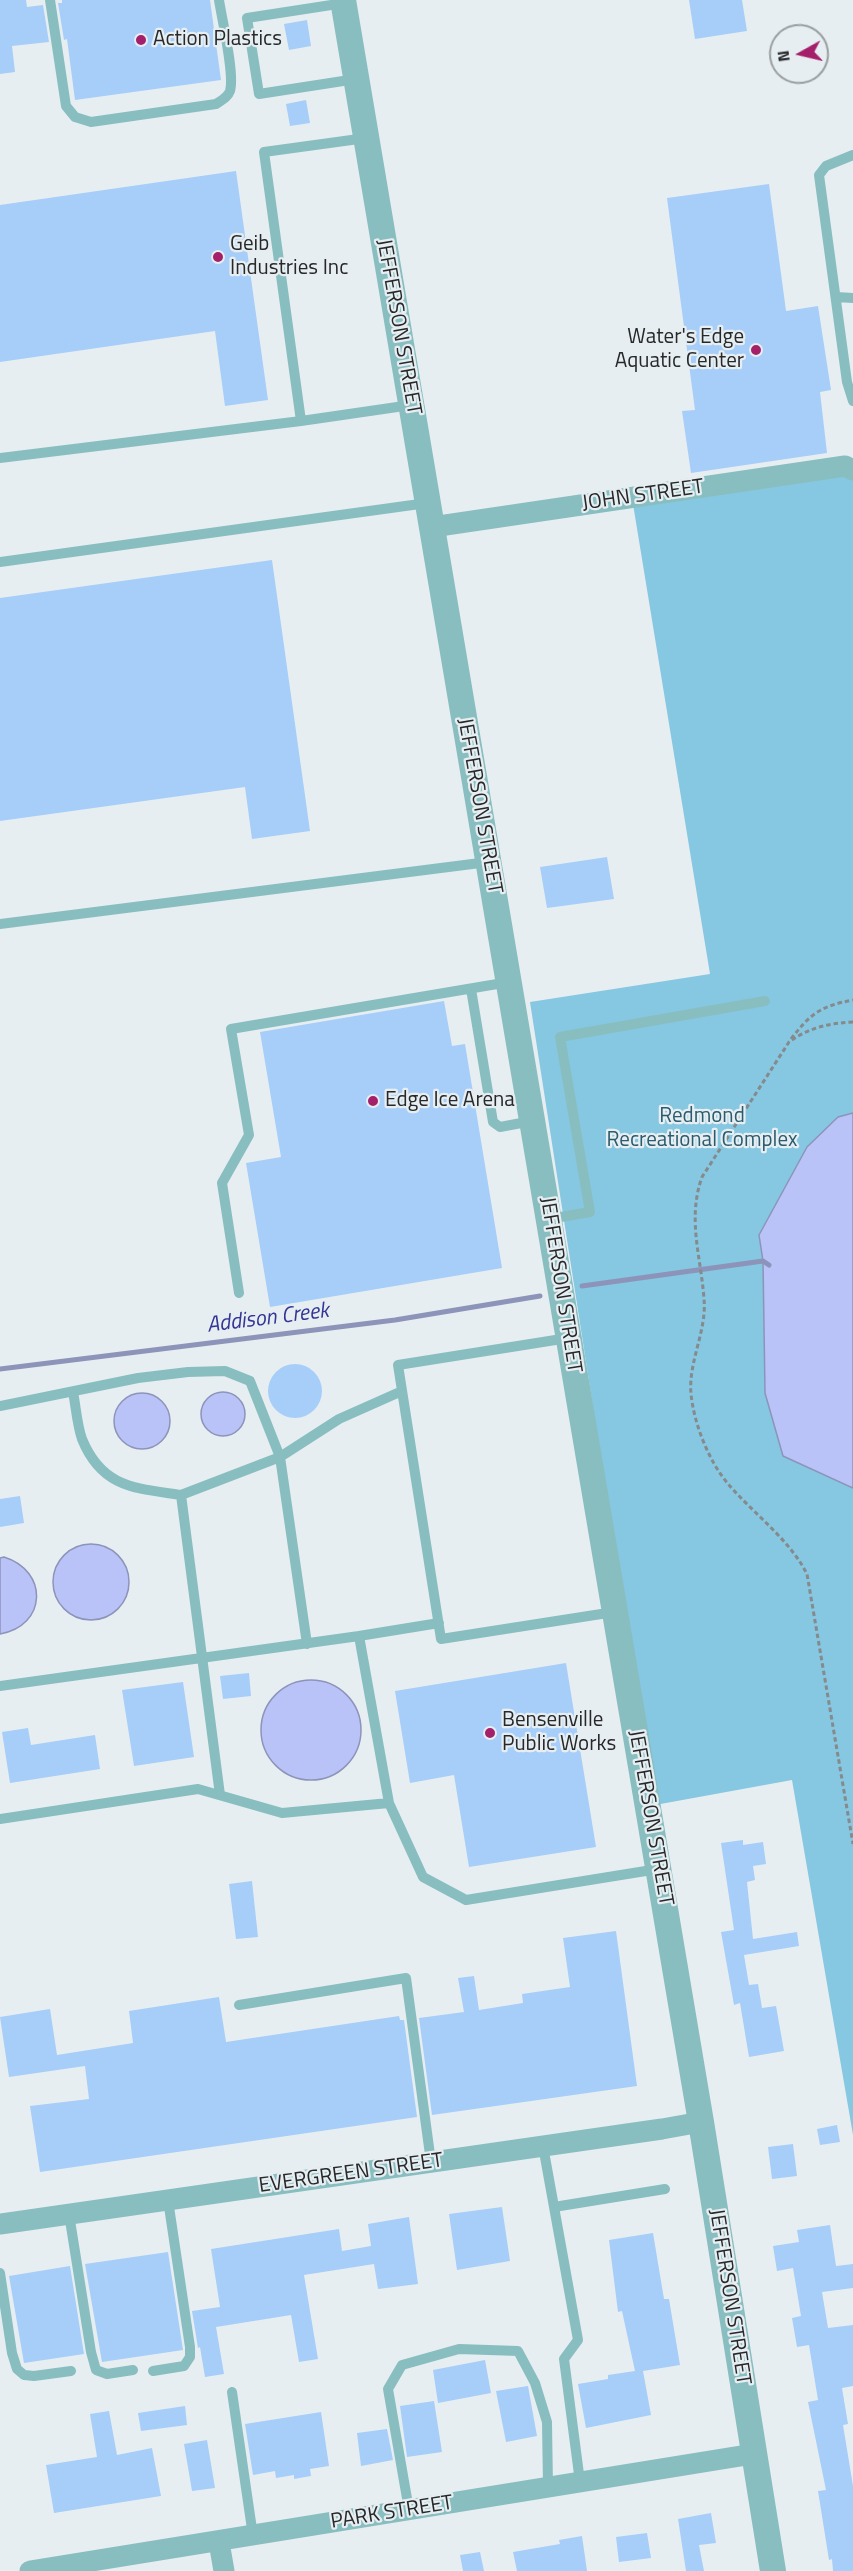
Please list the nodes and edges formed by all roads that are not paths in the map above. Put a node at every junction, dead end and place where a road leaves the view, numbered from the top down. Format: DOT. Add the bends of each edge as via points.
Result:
graph roads {
  1 [pos="50,0"];
  2 [pos="219,0"];
  3 [pos="344,1"];
  4 [pos="356,78"];
  5 [pos="367,138"];
  6 [pos="853,155"];
  7 [pos="837,297"];
  8 [pos="853,298"];
  9 [pos="853,401"];
  10 [pos="411,405"];
  11 [pos="301,421"];
  12 [pos="0,458"];
  13 [pos="852,467"];
  14 [pos="430,515"];
  15 [pos="0,562"];
  16 [pos="488,862"];
  17 [pos="0,924"];
  18 [pos="509,982"];
  19 [pos="471,989"];
  20 [pos="765,1001"];
  21 [pos="532,1121"];
  22 [pos="549,1219"];
  23 [pos="239,1293"];
  24 [pos="569,1338"];
  25 [pos="402,1391"];
  26 [pos="73,1392"];
  27 [pos="0,1406"];
  28 [pos="280,1458"];
  29 [pos="181,1495"];
  30 [pos="614,1612"];
  31 [pos="439,1623"];
  32 [pos="359,1636"];
  33 [pos="307,1644"];
  34 [pos="201,1659"];
  35 [pos="0,1686"];
  36 [pos="220,1796"];
  37 [pos="389,1803"];
  38 [pos="0,1819"];
  39 [pos="658,1869"];
  40 [pos="239,2005"];
  41 [pos="701,2122"];
  42 [pos="543,2146"];
  43 [pos="431,2162"];
  44 [pos="665,2189"];
  45 [pos="168,2200"];
  46 [pos="554,2207"];
  47 [pos="69,2214"];
  48 [pos="0,2223"];
  49 [pos="0,2273"];
  50 [pos="133,2370"];
  51 [pos="70,2371"];
  52 [pos="153,2371"];
  53 [pos="232,2392"];
  54 [pos="753,2454"];
  55 [pos="580,2482"];
  56 [pos="548,2487"];
  57 [pos="409,2511"];
  58 [pos="253,2536"];
  59 [pos="219,2542"];
  60 [pos="30,2571"];
  61 [pos="224,2571"];
  62 [pos="774,2571"];
  1 -- 2 [label="lane" via="66,106 75,117 91,122 216,104 226,98 230,76"];
  3 -- 4 [label="street, JEFFERSON STREET"];
  3 -- 4 [label="lane" via="247,18 259,94"];
  4 -- 5 [label="street, JEFFERSON STREET"];
  5 -- 10 [label="street, JEFFERSON STREET"];
  5 -- 11 [label="lane" via="264,152"];
  6 -- 7 [label="lane" via="826,166 819,175"];
  7 -- 8 [label="lane"];
  7 -- 9 [label="lane" via="847,382"];
  10 -- 11 [label="lane"];
  10 -- 14 [label="street, JEFFERSON STREET"];
  11 -- 12 [label="lane"];
  13 -- 14 [label="street, JOHN STREET"];
  14 -- 15 [label="lane"];
  14 -- 16 [label="street, JEFFERSON STREET"];
  16 -- 17 [label="lane"];
  16 -- 18 [label="street, JEFFERSON STREET"];
  18 -- 19 [label="lane"];
  18 -- 21 [label="street, JEFFERSON STREET"];
  19 -- 21 [label="lane" via="493,1122 500,1127"];
  19 -- 23 [label="lane" via="231,1029 249,1135 222,1184"];
  20 -- 22 [label="lane" via="560,1037 590,1212"];
  21 -- 22 [label="street, JEFFERSON STREET"];
  22 -- 24 [label="street, JEFFERSON STREET"];
  24 -- 25 [label="lane" via="398,1365"];
  24 -- 30 [label="street, JEFFERSON STREET"];
  25 -- 28 [label="lane" via="339,1419"];
  25 -- 31 [label="lane"];
  26 -- 27 [label="lane"];
  26 -- 28 [label="lane" via="138,1378 225,1371 250,1381"];
  26 -- 29 [label="lane" via="82,1438 102,1473 136,1488"];
  28 -- 29 [label="lane"];
  28 -- 33 [label="lane"];
  29 -- 34 [label="lane"];
  30 -- 31 [label="lane" via="441,1639"];
  30 -- 39 [label="street, JEFFERSON STREET"];
  31 -- 32 [label="lane"];
  32 -- 33 [label="lane"];
  32 -- 37 [label="lane"];
  33 -- 34 [label="lane"];
  34 -- 35 [label="lane"];
  34 -- 36 [label="lane"];
  36 -- 37 [label="lane" via="282,1814"];
  36 -- 38 [label="lane" via="198,1789"];
  37 -- 39 [label="lane" via="423,1877 466,1900"];
  39 -- 41 [label="street, JEFFERSON STREET"];
  40 -- 43 [label="lane" via="406,1978"];
  41 -- 42 [label="street, EVERGREEN STREET"];
  41 -- 54 [label="street, JEFFERSON STREET"];
  42 -- 43 [label="street, EVERGREEN STREET"];
  42 -- 46 [label="lane"];
  43 -- 45 [label="street, EVERGREEN STREET"];
  44 -- 46 [label="lane"];
  45 -- 47 [label="street, EVERGREEN STREET"];
  45 -- 52 [label="lane" via="190,2357 184,2366"];
  46 -- 55 [label="lane" via="578,2340 564,2359"];
  47 -- 48 [label="street, EVERGREEN STREET"];
  47 -- 50 [label="lane" via="96,2370 107,2374"];
  49 -- 51 [label="lane" via="17,2369 34,2376"];
  53 -- 58 [label="lane"];
  54 -- 55 [label="street, PARK STREET"];
  54 -- 62 [label="street, JEFFERSON STREET"];
  55 -- 56 [label="street, PARK STREET"];
  56 -- 57 [label="street, PARK STREET"];
  56 -- 57 [label="lane" via="547,2422 535,2383 518,2351 459,2349 402,2365 388,2389"];
  57 -- 58 [label="street, PARK STREET"];
  58 -- 59 [label="street, PARK STREET"];
  59 -- 60 [label="street, PARK STREET"];
  59 -- 61 [label="street"];
}
